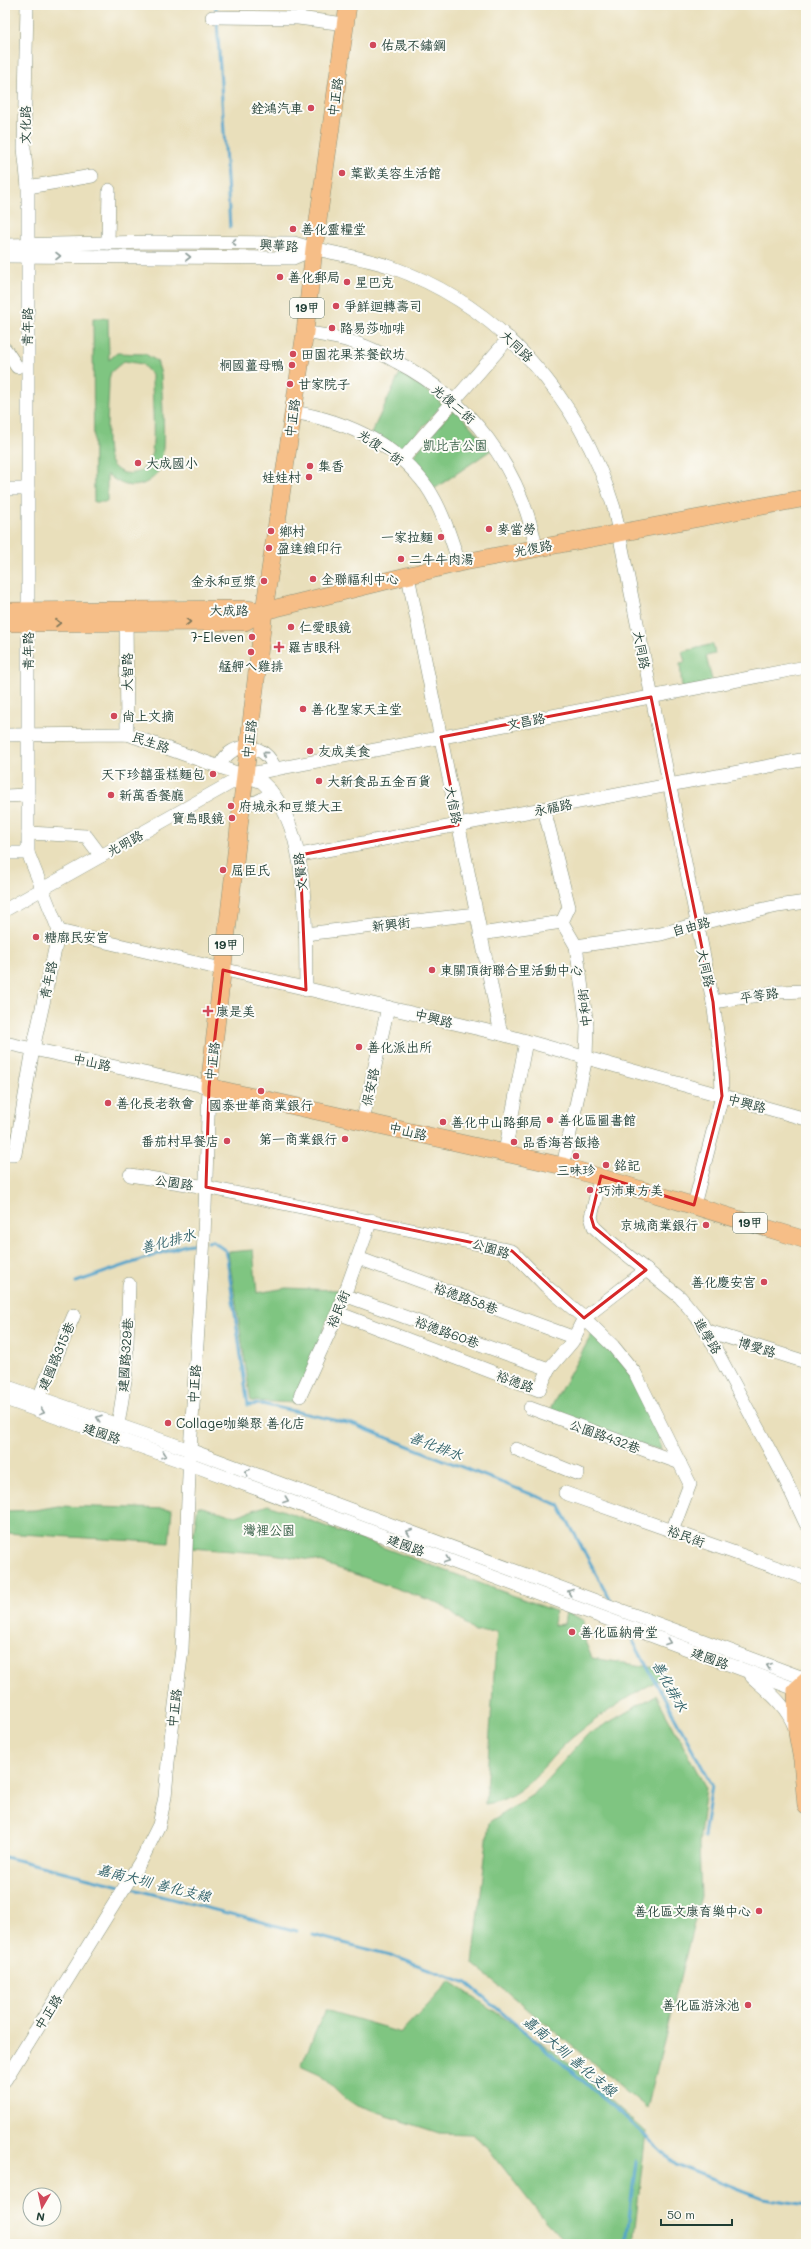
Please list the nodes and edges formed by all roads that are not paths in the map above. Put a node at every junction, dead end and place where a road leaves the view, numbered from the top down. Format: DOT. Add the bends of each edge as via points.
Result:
graph roads {
  1 [pos="27,5"];
  2 [pos="348,5"];
  3 [pos="212,17"];
  4 [pos="345,24"];
  5 [pos="92,176"];
  6 [pos="28,187"];
  7 [pos="109,190"];
  8 [pos="108,243"];
  9 [pos="5,245"];
  10 [pos="314,249"];
  11 [pos="28,250"];
  12 [pos="5,256"];
  13 [pos="305,332"];
  14 [pos="509,338"];
  15 [pos="5,349"];
  16 [pos="16,367"];
  17 [pos="454,400"];
  18 [pos="293,412"];
  19 [pos="402,460"];
  20 [pos="5,489"];
  21 [pos="28,489"];
  22 [pos="806,498"];
  23 [pos="620,533"];
  24 [pos="536,548"];
  25 [pos="459,563"];
  26 [pos="408,576"];
  27 [pos="5,610"];
  28 [pos="264,611"];
  29 [pos="126,616"];
  30 [pos="28,617"];
  31 [pos="5,623"];
  32 [pos="806,667"];
  33 [pos="651,697"];
  34 [pos="5,734"];
  35 [pos="28,734"];
  36 [pos="127,734"];
  37 [pos="441,737"];
  38 [pos="248,746"];
  39 [pos="806,759"];
  40 [pos="220,766"];
  41 [pos="275,769"];
  42 [pos="245,775"];
  43 [pos="671,785"];
  44 [pos="271,791"];
  45 [pos="28,795"];
  46 [pos="5,796"];
  47 [pos="242,803"];
  48 [pos="544,809"];
  49 [pos="458,825"];
  50 [pos="28,833"];
  51 [pos="5,853"];
  52 [pos="28,853"];
  53 [pos="300,855"];
  54 [pos="101,856"];
  55 [pos="42,889"];
  56 [pos="806,902"];
  57 [pos="5,910"];
  58 [pos="476,914"];
  59 [pos="562,922"];
  60 [pos="696,924"];
  61 [pos="58,931"];
  62 [pos="305,934"];
  63 [pos="480,934"];
  64 [pos="576,946"];
  65 [pos="223,970"];
  66 [pos="306,990"];
  67 [pos="806,991"];
  68 [pos="713,1002"];
  69 [pos="388,1007"];
  70 [pos="501,1034"];
  71 [pos="526,1041"];
  72 [pos="5,1043"];
  73 [pos="33,1049"];
  74 [pos="586,1058"];
  75 [pos="209,1087"];
  76 [pos="722,1096"];
  77 [pos="806,1119"];
  78 [pos="363,1120"];
  79 [pos="505,1152"];
  80 [pos="5,1154"];
  81 [pos="563,1166"];
  82 [pos="130,1175"];
  83 [pos="601,1176"];
  84 [pos="206,1187"];
  85 [pos="694,1205"];
  86 [pos="371,1220"];
  87 [pos="806,1240"];
  88 [pos="358,1258"];
  89 [pos="646,1270"];
  90 [pos="129,1284"];
  91 [pos="344,1295"];
  92 [pos="338,1313"];
  93 [pos="74,1316"];
  94 [pos="584,1318"];
  95 [pos="708,1331"];
  96 [pos="575,1338"];
  97 [pos="806,1362"];
  98 [pos="550,1369"];
  99 [pos="5,1386"];
  100 [pos="300,1396"];
  101 [pos="39,1397"];
  102 [pos="5,1399"];
  103 [pos="530,1408"];
  104 [pos="118,1425"];
  105 [pos="516,1449"];
  106 [pos="190,1450"];
  107 [pos="680,1463"];
  108 [pos="190,1464"];
  109 [pos="578,1474"];
  110 [pos="565,1493"];
  111 [pos="806,1524"];
  112 [pos="672,1531"];
  113 [pos="806,1578"];
  114 [pos="619,1617"];
  115 [pos="746,1671"];
  116 [pos="803,1686"];
  117 [pos="797,1733"];
  118 [pos="806,1806"];
  119 [pos="5,2080"];
  1 -- 6 [label="street, 文化路" via="24,148"];
  2 -- 4 [label="main road, 中正路 / 19甲"];
  3 -- 4 [label="street" via="298,18"];
  4 -- 10 [label="main road, 中正路 / 19甲"];
  5 -- 6 [label="street"];
  6 -- 11 [label="street, 文化路"];
  7 -- 8 [label="street"];
  10 -- 8 [label="street, 興華路, one-way" via="294,243"];
  8 -- 11 [label="street, 興華路"];
  9 -- 11 [label="street, 興華路"];
  11 -- 10 [label="street, 興華路, one-way" via="293,258"];
  10 -- 13 [label="main road, 中正路 / 19甲"];
  10 -- 14 [label="street, 大同路" via="379,263 419,278 459,300"];
  11 -- 12 [label="street, 興華路"];
  11 -- 16 [label="street, 青年路"];
  13 -- 17 [label="street, 光復二街" via="353,342 379,352 414,371"];
  13 -- 18 [label="main road, 中正路 / 19甲"];
  14 -- 17 [label="street"];
  14 -- 23 [label="street, 大同路" via="544,374 578,424 605,482"];
  15 -- 16 [label="street, 青年路"];
  16 -- 21 [label="street, 青年路"];
  17 -- 19 [label="street"];
  17 -- 24 [label="street, 光復二街" via="476,421 507,466 520,492"];
  18 -- 19 [label="street, 光復一街" via="345,425 366,434"];
  18 -- 28 [label="main road, 中正路 / 19甲"];
  19 -- 25 [label="street, 光復一街" via="427,488 436,504"];
  20 -- 21 [label="street"];
  21 -- 30 [label="street, 青年路"];
  22 -- 23 [label="main road, 光復路"];
  23 -- 24 [label="main road, 光復路"];
  23 -- 33 [label="street, 大同路"];
  24 -- 25 [label="main road, 光復路"];
  25 -- 26 [label="main road, 光復路"];
  26 -- 28 [label="main road, 光復路"];
  26 -- 37 [label="street, 大信路"];
  27 -- 30 [label="main road, 大成路"];
  28 -- 29 [label="main road, 大成路" via="245,609"];
  28 -- 38 [label="main road, 中正路 / 19甲"];
  29 -- 30 [label="main road, 大成路"];
  29 -- 36 [label="street, 大智路"];
  30 -- 31 [label="main road, 大成路"];
  30 -- 35 [label="street, 青年路"];
  32 -- 33 [label="street, 文昌路"];
  33 -- 37 [label="street, 文昌路"];
  33 -- 43 [label="street, 大同路"];
  34 -- 35 [label="street, 民生路"];
  35 -- 36 [label="street, 民生路"];
  35 -- 45 [label="street, 青年路"];
  36 -- 40 [label="street, 民生路"];
  37 -- 41 [label="street, 文昌路"];
  37 -- 49 [label="street, 大信路"];
  38 -- 40 [label="street" via="231,751 224,757"];
  41 -- 38 [label="street, one-way" via="267,754"];
  38 -- 42 [label="main road, 中正路 / 19甲"];
  39 -- 43 [label="street, 永福路"];
  40 -- 42 [label="street, 民生路"];
  41 -- 42 [label="street, 文昌路"];
  42 -- 44 [label="street, 文賢路" via="262,782"];
  42 -- 47 [label="main road, 中正路 / 19甲"];
  42 -- 54 [label="street, 光明路"];
  43 -- 48 [label="street, 永福路"];
  43 -- 60 [label="street, 大同路"];
  44 -- 47 [label="street" via="257,802"];
  44 -- 53 [label="street, 文賢路" via="295,836"];
  45 -- 46 [label="street"];
  45 -- 50 [label="street, 青年路"];
  47 -- 65 [label="main road, 中正路 / 19甲"];
  48 -- 49 [label="street, 永福路"];
  48 -- 59 [label="street" via="569,907"];
  49 -- 53 [label="street, 永福路"];
  49 -- 58 [label="street, 大信路"];
  50 -- 52 [label="street, 青年路"];
  50 -- 54 [label="street" via="86,836"];
  51 -- 52 [label="street"];
  52 -- 55 [label="street, 青年路"];
  53 -- 62 [label="street, 文賢路"];
  54 -- 55 [label="street, 光明路"];
  55 -- 57 [label="street, 光明路"];
  55 -- 61 [label="street, 青年路"];
  56 -- 60 [label="street, 自由路"];
  58 -- 62 [label="street, 新興街"];
  58 -- 63 [label="street, 大信路"];
  59 -- 63 [label="street"];
  59 -- 64 [label="street, 中和街"];
  60 -- 64 [label="street, 自由路" via="661,934"];
  60 -- 68 [label="street, 大同路"];
  61 -- 65 [label="street, 中興路"];
  61 -- 73 [label="street, 青年路"];
  62 -- 66 [label="street, 文賢路"];
  63 -- 70 [label="street, 大信路"];
  64 -- 74 [label="street, 中和街" via="587,1025"];
  65 -- 66 [label="street, 中興路"];
  65 -- 75 [label="main road, 中正路 / 19甲"];
  66 -- 69 [label="street, 中興路"];
  67 -- 68 [label="street, 平等路" via="778,992"];
  68 -- 76 [label="street, 大同路" via="721,1061"];
  69 -- 70 [label="street, 中興路"];
  69 -- 78 [label="street, 保安路"];
  70 -- 71 [label="street, 中興路"];
  71 -- 74 [label="street, 中興路"];
  71 -- 79 [label="street"];
  72 -- 73 [label="street, 中山路"];
  73 -- 75 [label="street, 中山路"];
  73 -- 80 [label="street" via="15,1154"];
  74 -- 76 [label="street, 中興路"];
  74 -- 81 [label="street, 中和街"];
  75 -- 78 [label="main road, 中山路 / 19甲"];
  75 -- 84 [label="street, 中正路"];
  76 -- 77 [label="street, 中興路"];
  76 -- 85 [label="street, 大同路"];
  78 -- 79 [label="main road, 中山路 / 19甲"];
  79 -- 81 [label="main road, 中山路 / 19甲"];
  81 -- 83 [label="main road, 中山路 / 19甲"];
  82 -- 84 [label="street, 公園路"];
  83 -- 85 [label="main road, 中山路 / 19甲"];
  83 -- 89 [label="street, 進學路" via="591,1217 594,1227"];
  84 -- 86 [label="street, 公園路"];
  84 -- 106 [label="street, 中正路"];
  85 -- 87 [label="main road, 中山路 / 19甲"];
  86 -- 88 [label="street, 裕民街"];
  86 -- 94 [label="street, 公園路" via="512,1251 546,1286"];
  88 -- 91 [label="street, 裕民街"];
  88 -- 96 [label="street, 裕德路58巷"];
  89 -- 94 [label="street, 裕德路"];
  89 -- 95 [label="street, 進學路" via="680,1297"];
  90 -- 104 [label="street, 建國路329巷" via="126,1374"];
  91 -- 92 [label="street, 裕民街"];
  91 -- 98 [label="street, 裕德路60巷"];
  92 -- 98 [label="street, 裕德路" via="539,1390"];
  92 -- 100 [label="street, 裕民街"];
  93 -- 101 [label="street, 建國路315巷"];
  94 -- 96 [label="street, 裕德路"];
  94 -- 107 [label="street, 公園路" via="613,1346 635,1373"];
  95 -- 97 [label="street, 博愛路"];
  95 -- 111 [label="street, 進學路"];
  96 -- 98 [label="street, 裕德路"];
  99 -- 101 [label="street, 建國路"];
  104 -- 101 [label="street, 建國路, one-way"];
  102 -- 108 [label="street, 建國路, one-way"];
  103 -- 107 [label="street, 公園路432巷"];
  104 -- 106 [label="street, 建國路"];
  105 -- 109 [label="street"];
  106 -- 108 [label="street, 中正路"];
  114 -- 106 [label="street, 建國路, one-way" via="606,1606"];
  107 -- 112 [label="street, 公園路" via="690,1484"];
  108 -- 114 [label="street, 建國路, one-way"];
  108 -- 119 [label="street, 中正路" via="182,1649 165,1797 159,1825 121,1896"];
  110 -- 112 [label="street, 裕民街"];
  112 -- 113 [label="street, 裕民街"];
  114 -- 115 [label="street, 建國路, one-way" via="632,1629"];
  116 -- 114 [label="street, 建國路, one-way"];
  115 -- 116 [label="street, 建國路"];
  115 -- 117 [label="street" via="784,1708 791,1717"];
  116 -- 117 [label="main road"];
  117 -- 118 [label="main road"];
}
